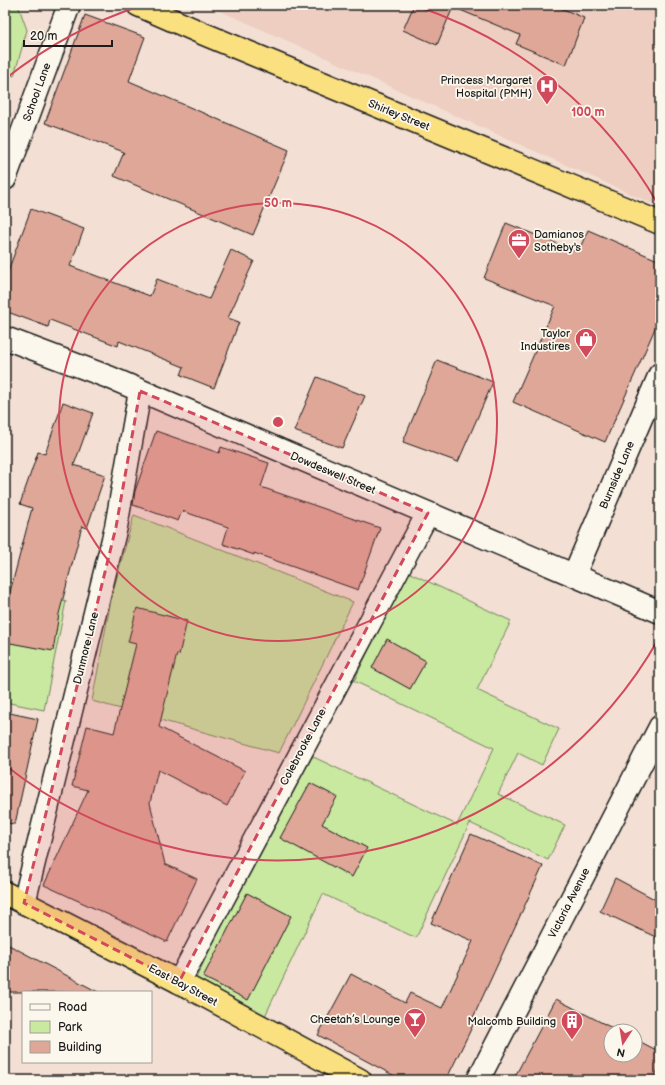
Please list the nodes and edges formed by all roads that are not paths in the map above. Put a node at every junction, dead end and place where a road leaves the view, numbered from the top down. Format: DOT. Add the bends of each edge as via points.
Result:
graph roads {
  1 [pos="69,5"];
  2 [pos="138,5"];
  3 [pos="5,179"];
  4 [pos="660,223"];
  5 [pos="5,338"];
  6 [pos="660,374"];
  7 [pos="140,391"];
  8 [pos="428,513"];
  9 [pos="574,576"];
  10 [pos="660,612"];
  11 [pos="660,727"];
  12 [pos="5,893"];
  13 [pos="24,903"];
  14 [pos="179,982"];
  15 [pos="360,1080"];
  16 [pos="478,1080"];
  1 -- 3 [label="street, School Lane"];
  2 -- 4 [label="highway, Shirley Street"];
  5 -- 7 [label="street, Dowdeswell Street"];
  6 -- 9 [label="street, Burnside Lane"];
  7 -- 8 [label="street, Dowdeswell Street"];
  7 -- 13 [label="street, Dunmore Lane" via="116,527"];
  8 -- 9 [label="street, Dowdeswell Street"];
  8 -- 14 [label="street, Colebrooke Lane"];
  9 -- 10 [label="street, Dowdeswell Street"];
  11 -- 16 [label="street, Victoria Avenue"];
  12 -- 13 [label="highway, East Bay Street"];
  13 -- 14 [label="highway, East Bay Street"];
  14 -- 15 [label="highway, East Bay Street"];
}
